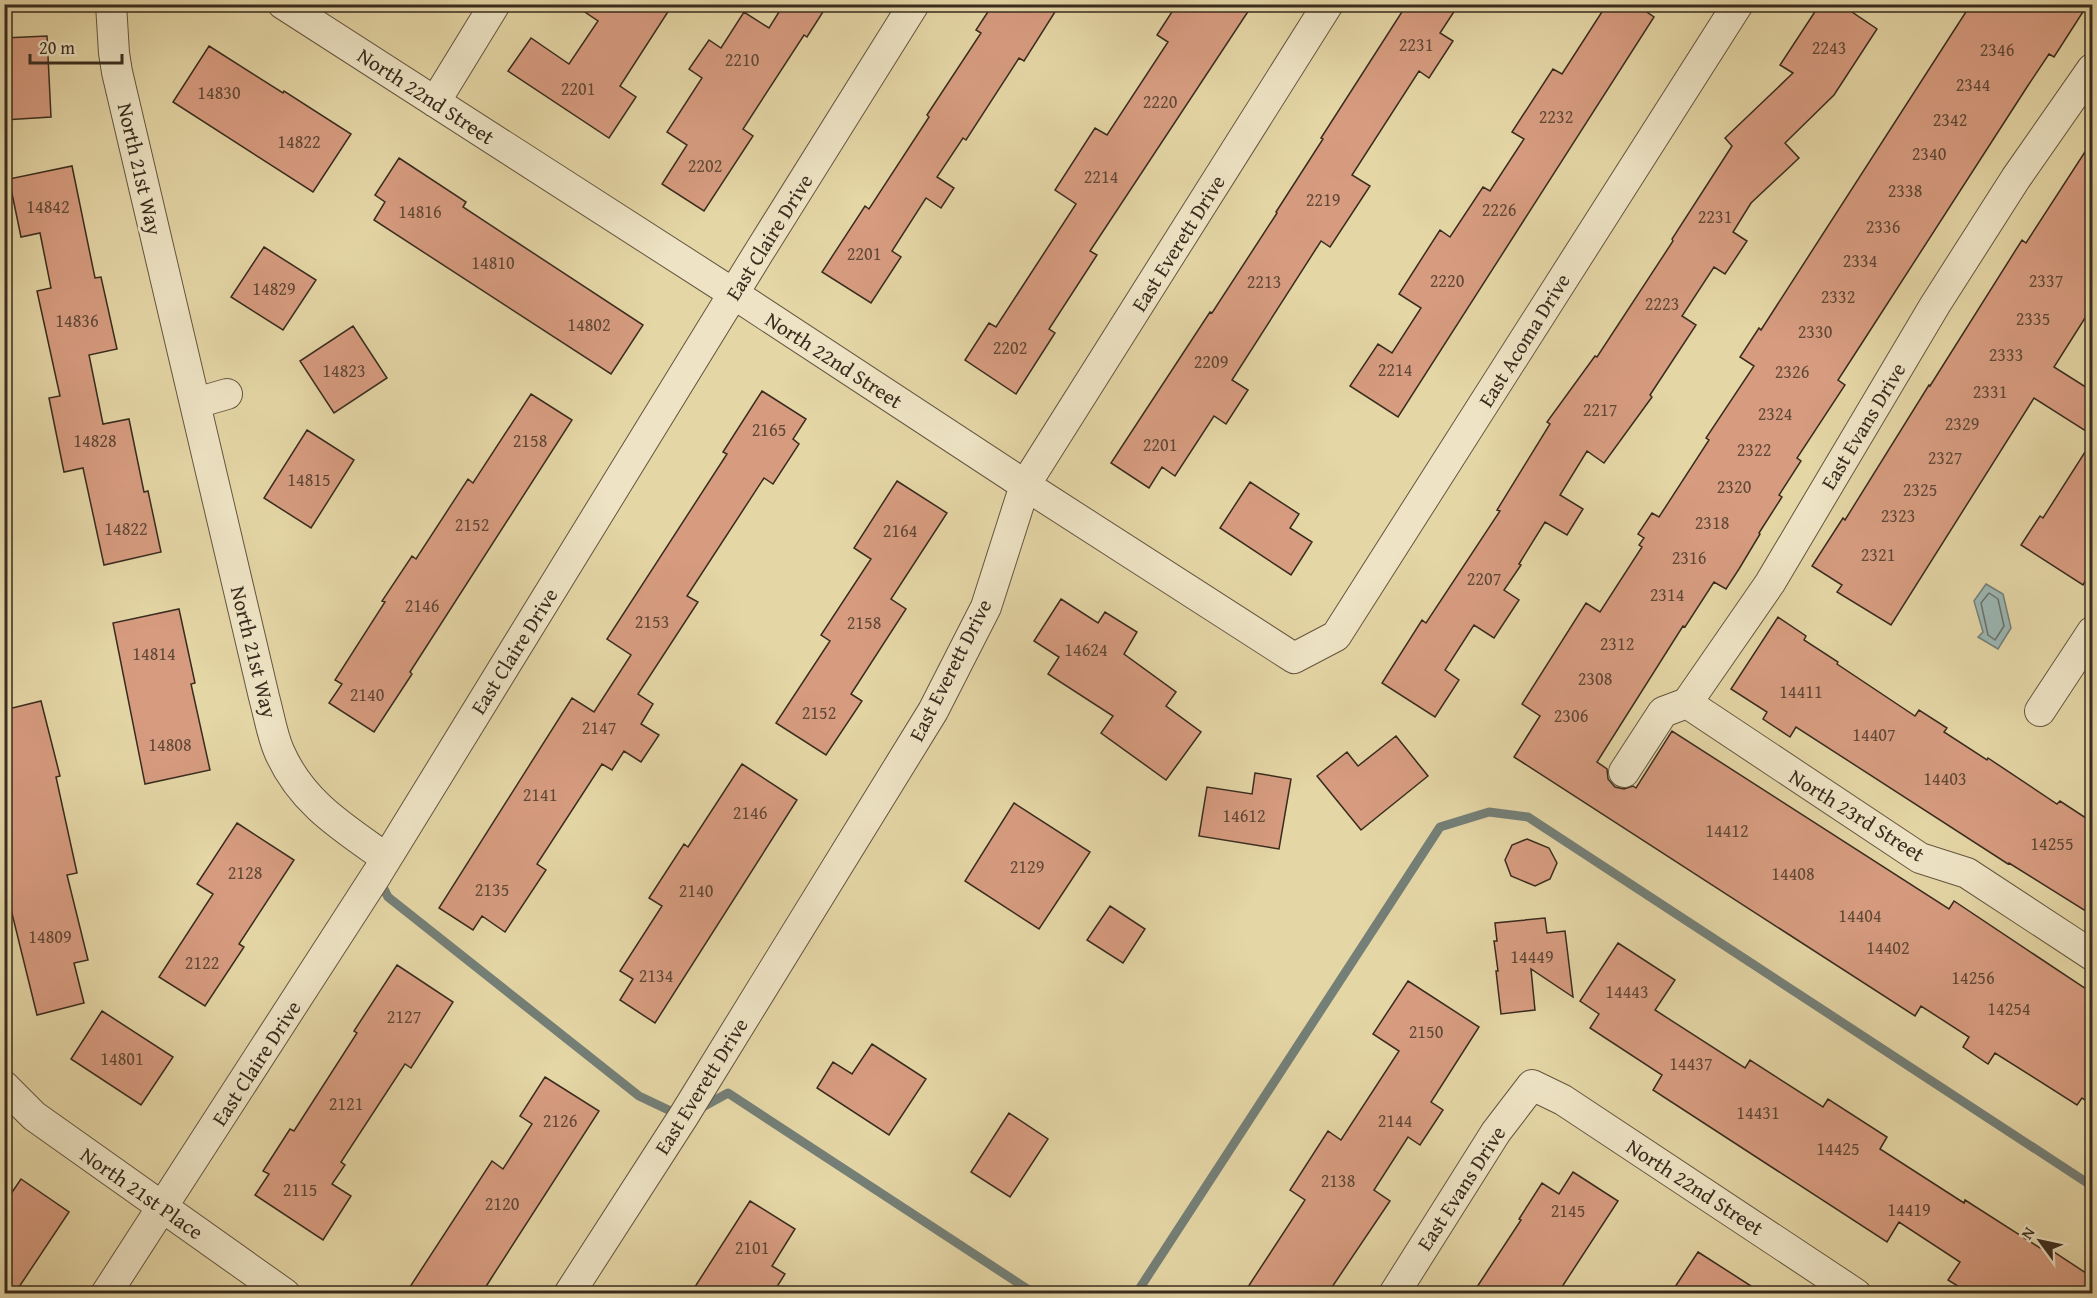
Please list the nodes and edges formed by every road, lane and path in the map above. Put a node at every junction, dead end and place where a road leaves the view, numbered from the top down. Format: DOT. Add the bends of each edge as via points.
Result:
graph roads {
  1 [pos="111,4"];
  2 [pos="283,4"];
  3 [pos="495,4"];
  4 [pos="914,4"];
  5 [pos="1328,4"];
  6 [pos="1738,4"];
  7 [pos="2092,69"];
  8 [pos="435,102"];
  9 [pos="734,294"];
  10 [pos="227,394"];
  11 [pos="196,403"];
  12 [pos="1025,485"];
  13 [pos="2092,632"];
  14 [pos="1294,658"];
  15 [pos="1687,703"];
  16 [pos="2040,711"];
  17 [pos="1624,772"];
  18 [pos="386,858"];
  19 [pos="2092,955"];
  20 [pos="1532,1085"];
  21 [pos="4,1086"];
  22 [pos="162,1207"];
  23 [pos="1852,1292"];
  24 [pos="106,1293"];
  25 [pos="285,1293"];
  26 [pos="569,1293"];
  27 [pos="1394,1293"];
  1 -- 11 [label="street, North 21st Way" via="117,72"];
  2 -- 8 [label="street, North 22nd Street"];
  3 -- 8 [label="street"];
  4 -- 9 [label="street, East Claire Drive"];
  5 -- 12 [label="street, East Everett Drive"];
  6 -- 14 [label="street, East Acoma Drive" via="1336,636"];
  7 -- 15 [label="street, East Evans Drive" via="1959,266 1770,583"];
  8 -- 9 [label="street, North 22nd Street"];
  9 -- 12 [label="street, North 22nd Street"];
  9 -- 18 [label="street, East Claire Drive"];
  10 -- 11 [label="street"];
  11 -- 18 [label="street, North 21st Way" via="279,750 298,787 326,816"];
  12 -- 14 [label="street, North 22nd Street"];
  12 -- 26 [label="street, East Everett Drive" via="986,607 933,711 683,1117"];
  13 -- 16 [label="street"];
  15 -- 17 [label="street, East Evans Drive" via="1663,712"];
  15 -- 19 [label="street, North 23rd Street" via="1920,858 1967,873"];
  18 -- 22 [label="street, East Claire Drive"];
  20 -- 23 [label="street, North 22nd Street" via="1563,1100"];
  20 -- 27 [label="street, East Evans Drive" via="1496,1132"];
  21 -- 22 [label="street, North 21st Place" via="34,1116"];
  22 -- 24 [label="street, East Claire Drive"];
  22 -- 25 [label="street, North 21st Place"];
}
